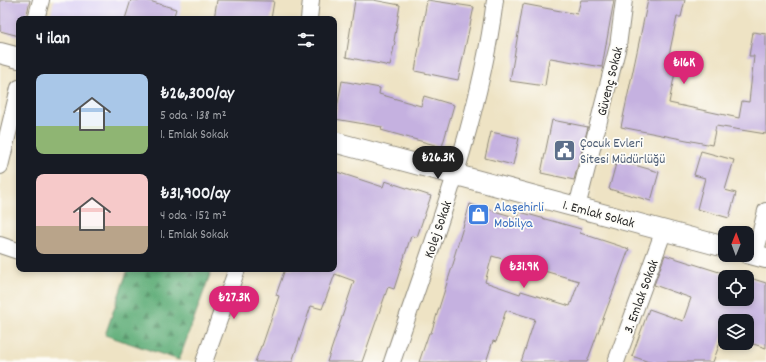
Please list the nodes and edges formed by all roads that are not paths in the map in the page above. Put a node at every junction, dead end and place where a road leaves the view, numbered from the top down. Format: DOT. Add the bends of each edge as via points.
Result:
graph roads {
  1 [pos="41,0"];
  2 [pos="311,0"];
  3 [pos="495,0"];
  4 [pos="624,0"];
  5 [pos="37,16"];
  6 [pos="309,16"];
  7 [pos="0,53"];
  8 [pos="16,57"];
  9 [pos="16,100"];
  10 [pos="337,143"];
  11 [pos="0,166"];
  12 [pos="455,174"];
  13 [pos="577,207"];
  14 [pos="766,212"];
  15 [pos="664,230"];
  16 [pos="0,245"];
  17 [pos="718,245"];
  18 [pos="16,250"];
  19 [pos="756,255"];
  20 [pos="236,272"];
  21 [pos="204,362"];
  22 [pos="392,362"];
  23 [pos="616,362"];
  1 -- 5 [label="street"];
  2 -- 6 [label="street"];
  3 -- 12 [label="street, Kolej Sokak"];
  4 -- 13 [label="street, Güvenç Sokak" via="618,46"];
  7 -- 8 [label="street"];
  9 -- 11 [label="street"];
  10 -- 12 [label="street, 1. Emlak Sokak"];
  12 -- 13 [label="street, 1. Emlak Sokak"];
  12 -- 22 [label="street, Kolej Sokak"];
  13 -- 15 [label="street, 1. Emlak Sokak"];
  14 -- 19 [label="street"];
  15 -- 17 [label="street, 1. Emlak Sokak"];
  15 -- 23 [label="street, 3. Emlak Sokak"];
  16 -- 18 [label="street"];
  20 -- 21 [label="street"];
}
